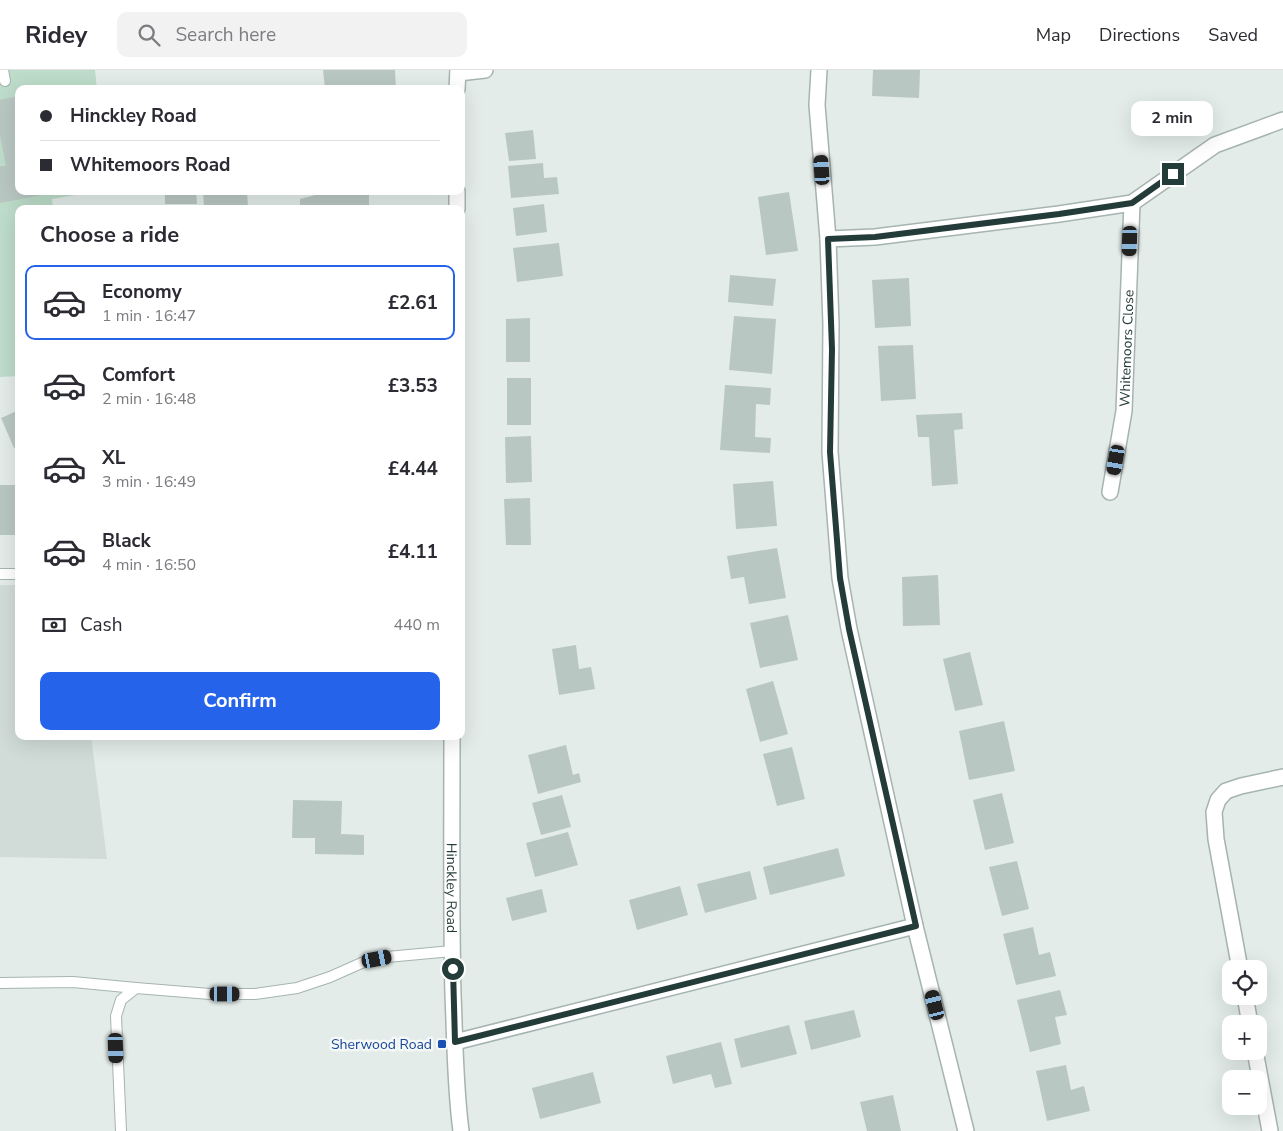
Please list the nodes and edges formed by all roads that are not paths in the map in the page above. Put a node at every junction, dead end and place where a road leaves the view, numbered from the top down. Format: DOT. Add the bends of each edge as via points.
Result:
graph roads {
  1 [pos="3,70"];
  2 [pos="485,70"];
  3 [pos="819,70"];
  4 [pos="458,71"];
  5 [pos="5,81"];
  6 [pos="457,85"];
  7 [pos="1283,120"];
  8 [pos="1132,203"];
  9 [pos="828,239"];
  10 [pos="1110,492"];
  11 [pos="0,574"];
  12 [pos="15,574"];
  13 [pos="452,740"];
  14 [pos="1283,777"];
  15 [pos="916,926"];
  16 [pos="452,951"];
  17 [pos="1238,960"];
  18 [pos="0,983"];
  19 [pos="136,988"];
  20 [pos="455,1042"];
  21 [pos="1257,1060"];
  22 [pos="121,1131"];
  23 [pos="461,1131"];
  24 [pos="966,1131"];
  25 [pos="1270,1131"];
  1 -- 5 [label="lane"];
  2 -- 4 [label="street"];
  3 -- 9 [label="street" via="817,105"];
  4 -- 6 [label="street"];
  7 -- 8 [label="street" via="1214,145"];
  8 -- 9 [label="street" via="875,237"];
  8 -- 10 [label="street, Whitemoors Close" via="1124,412"];
  9 -- 15 [label="street" via="832,349 830,452 840,578"];
  11 -- 12 [label="lane"];
  13 -- 16 [label="street, Hinckley Road"];
  14 -- 17 [label="street" via="1226,791 1214,812"];
  15 -- 20 [label="street"];
  15 -- 24 [label="street"];
  16 -- 19 [label="lane" via="366,961 297,988 255,994"];
  16 -- 20 [label="street, Hinckley Road"];
  18 -- 19 [label="lane" via="73,982"];
  19 -- 22 [label="lane" via="122,1000 116,1016"];
  20 -- 23 [label="street, Hinckley Road"];
  21 -- 25 [label="street"];
}
